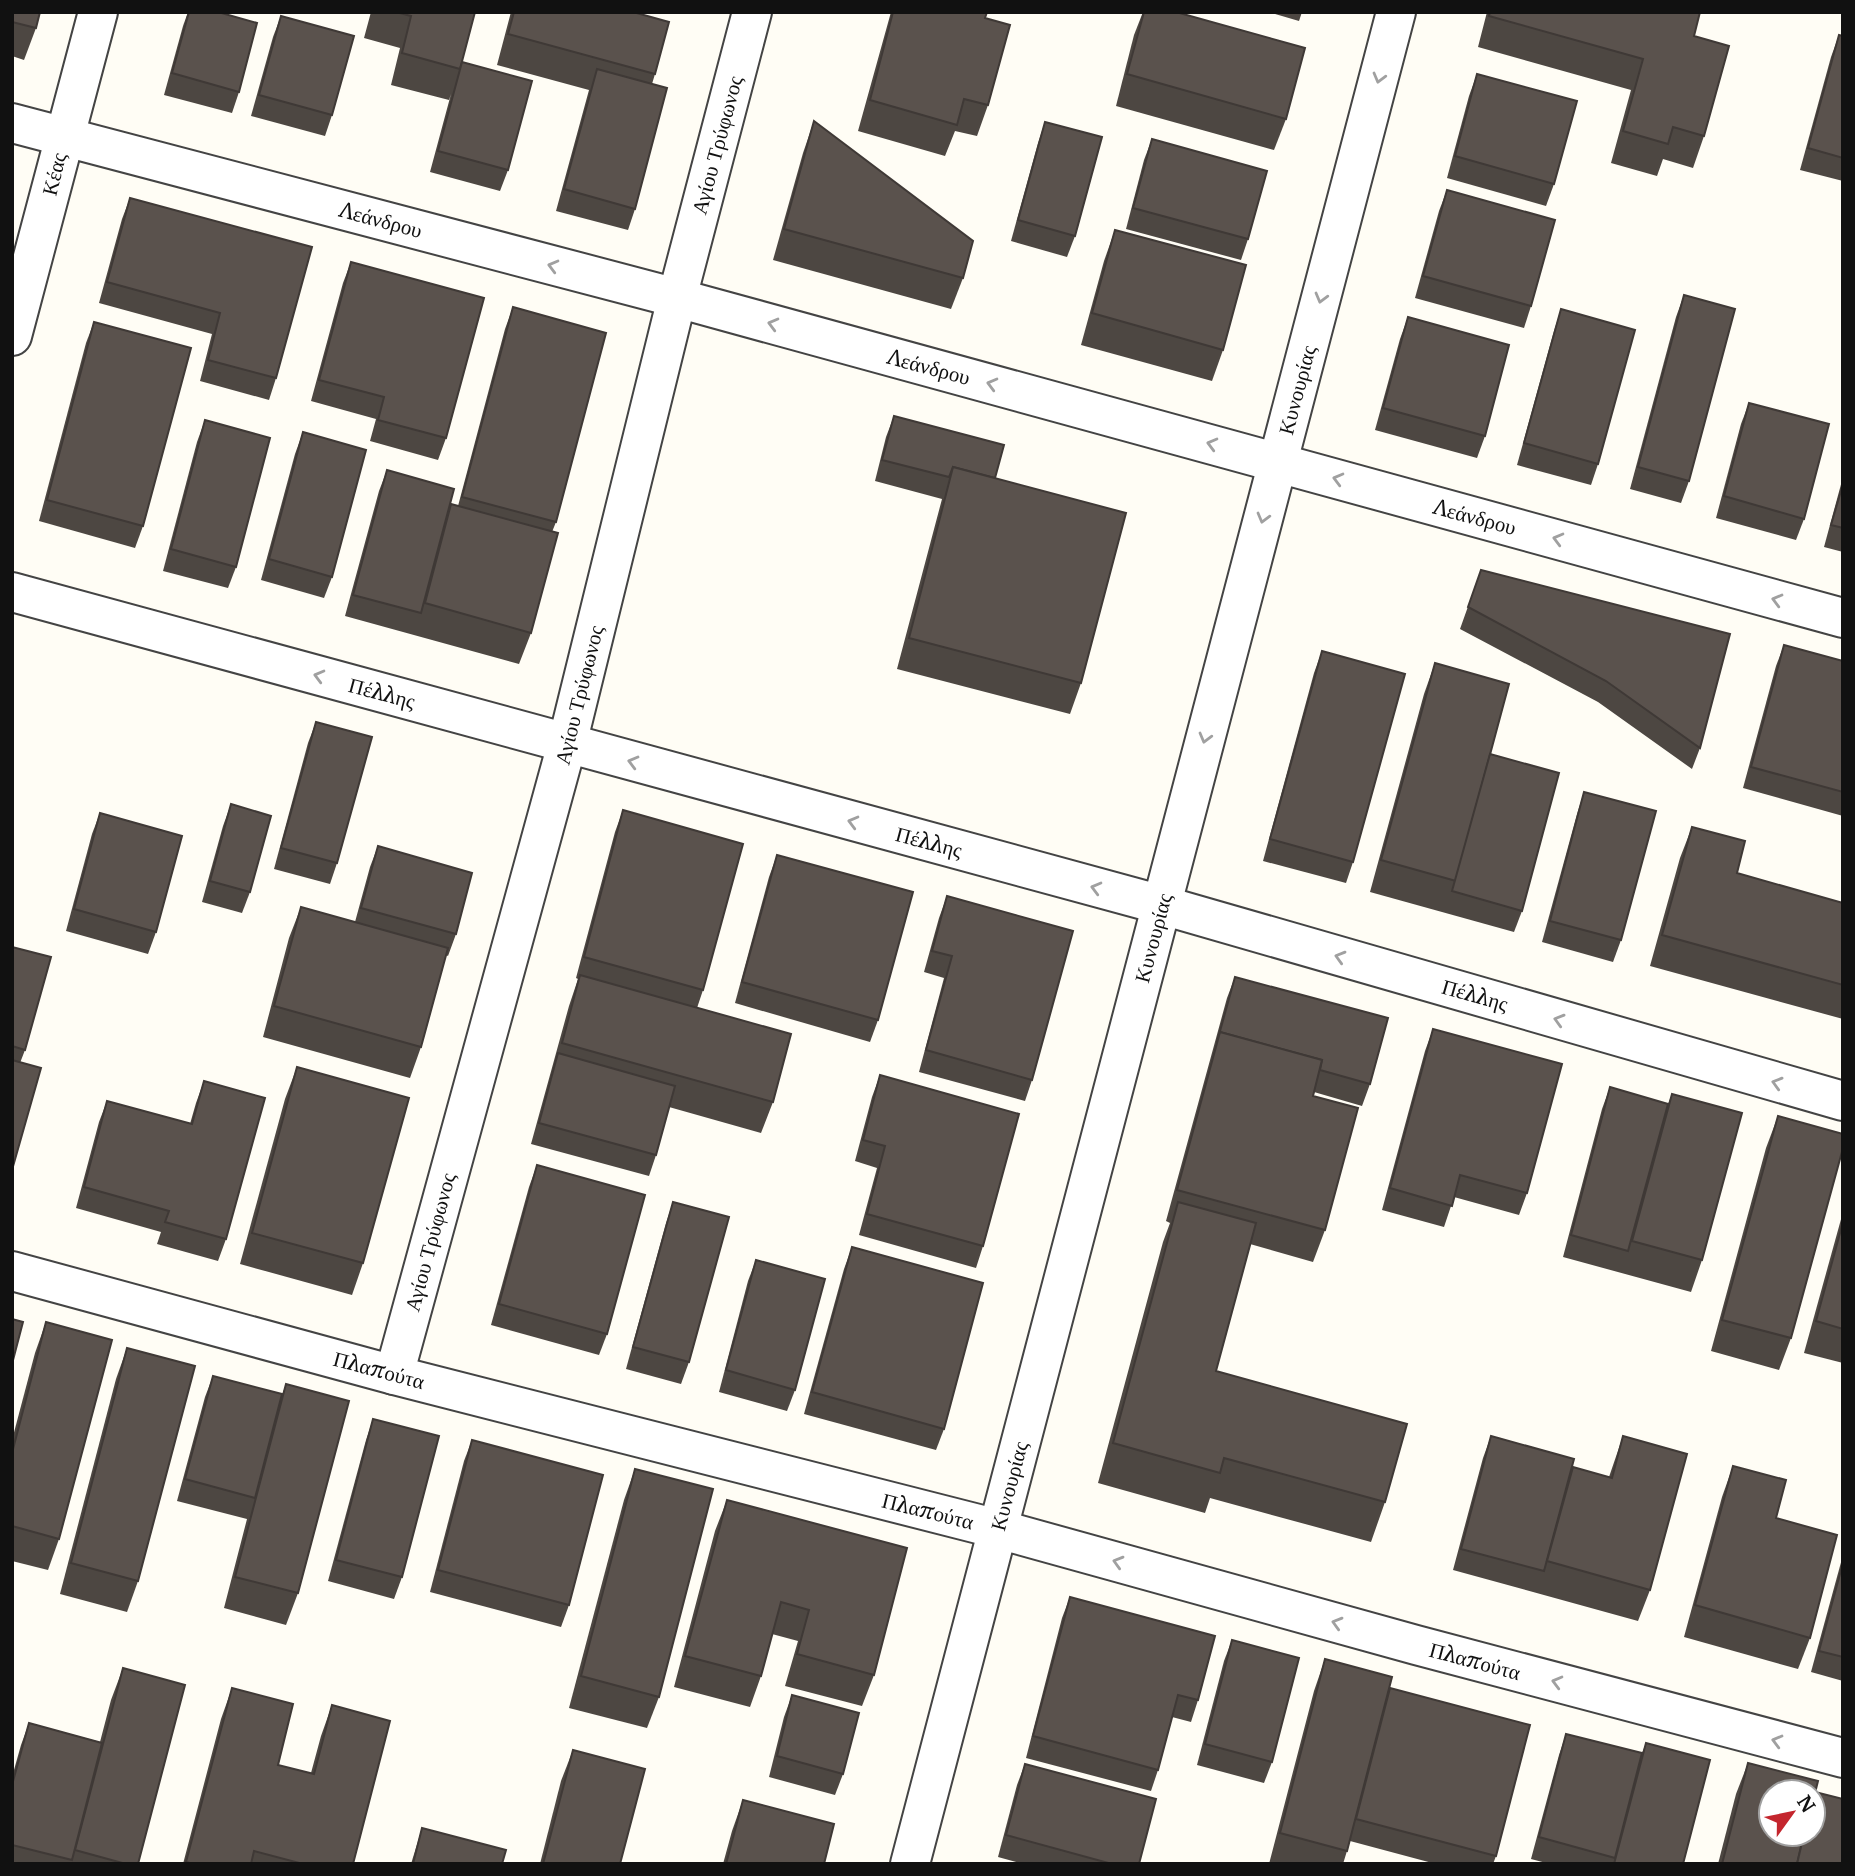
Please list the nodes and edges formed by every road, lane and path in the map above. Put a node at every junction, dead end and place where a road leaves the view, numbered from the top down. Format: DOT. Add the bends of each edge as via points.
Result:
graph roads {
  1 [pos="98,12"];
  2 [pos="751,12"];
  3 [pos="1396,12"];
  4 [pos="12,123"];
  5 [pos="64,137"];
  6 [pos="677,298"];
  7 [pos="12,336"];
  8 [pos="1278,462"];
  9 [pos="12,592"];
  10 [pos="1843,618"];
  11 [pos="567,744"];
  12 [pos="1162,905"];
  13 [pos="1843,1101"];
  14 [pos="12,1271"];
  15 [pos="394,1375"];
  16 [pos="998,1529"];
  17 [pos="1843,1758"];
  18 [pos="910,1864"];
  1 -- 5 [label="street, Κέας"];
  2 -- 6 [label="street, Αγίου Τρύφωνος"];
  3 -- 8 [label="street, Κυνουρίας, one-way"];
  4 -- 5 [label="street, Λεάνδρου"];
  6 -- 5 [label="street, Λεάνδρου, one-way"];
  5 -- 7 [label="street, Κέας"];
  8 -- 6 [label="street, Λεάνδρου, one-way"];
  6 -- 11 [label="street, Αγίου Τρύφωνος"];
  10 -- 8 [label="street, Λεάνδρου, one-way"];
  8 -- 12 [label="street, Κυνουρίας, one-way"];
  11 -- 9 [label="street, Πέλλης, one-way"];
  12 -- 11 [label="street, Πέλλης, one-way"];
  11 -- 15 [label="street, Αγίου Τρύφωνος"];
  13 -- 12 [label="street, Πέλλης, one-way"];
  12 -- 16 [label="street, Κυνουρίας"];
  14 -- 15 [label="street, Πλαπούτα"];
  15 -- 16 [label="street, Πλαπούτα"];
  17 -- 16 [label="street, Πλαπούτα, one-way"];
  16 -- 18 [label="street, Κυνουρίας"];
}
